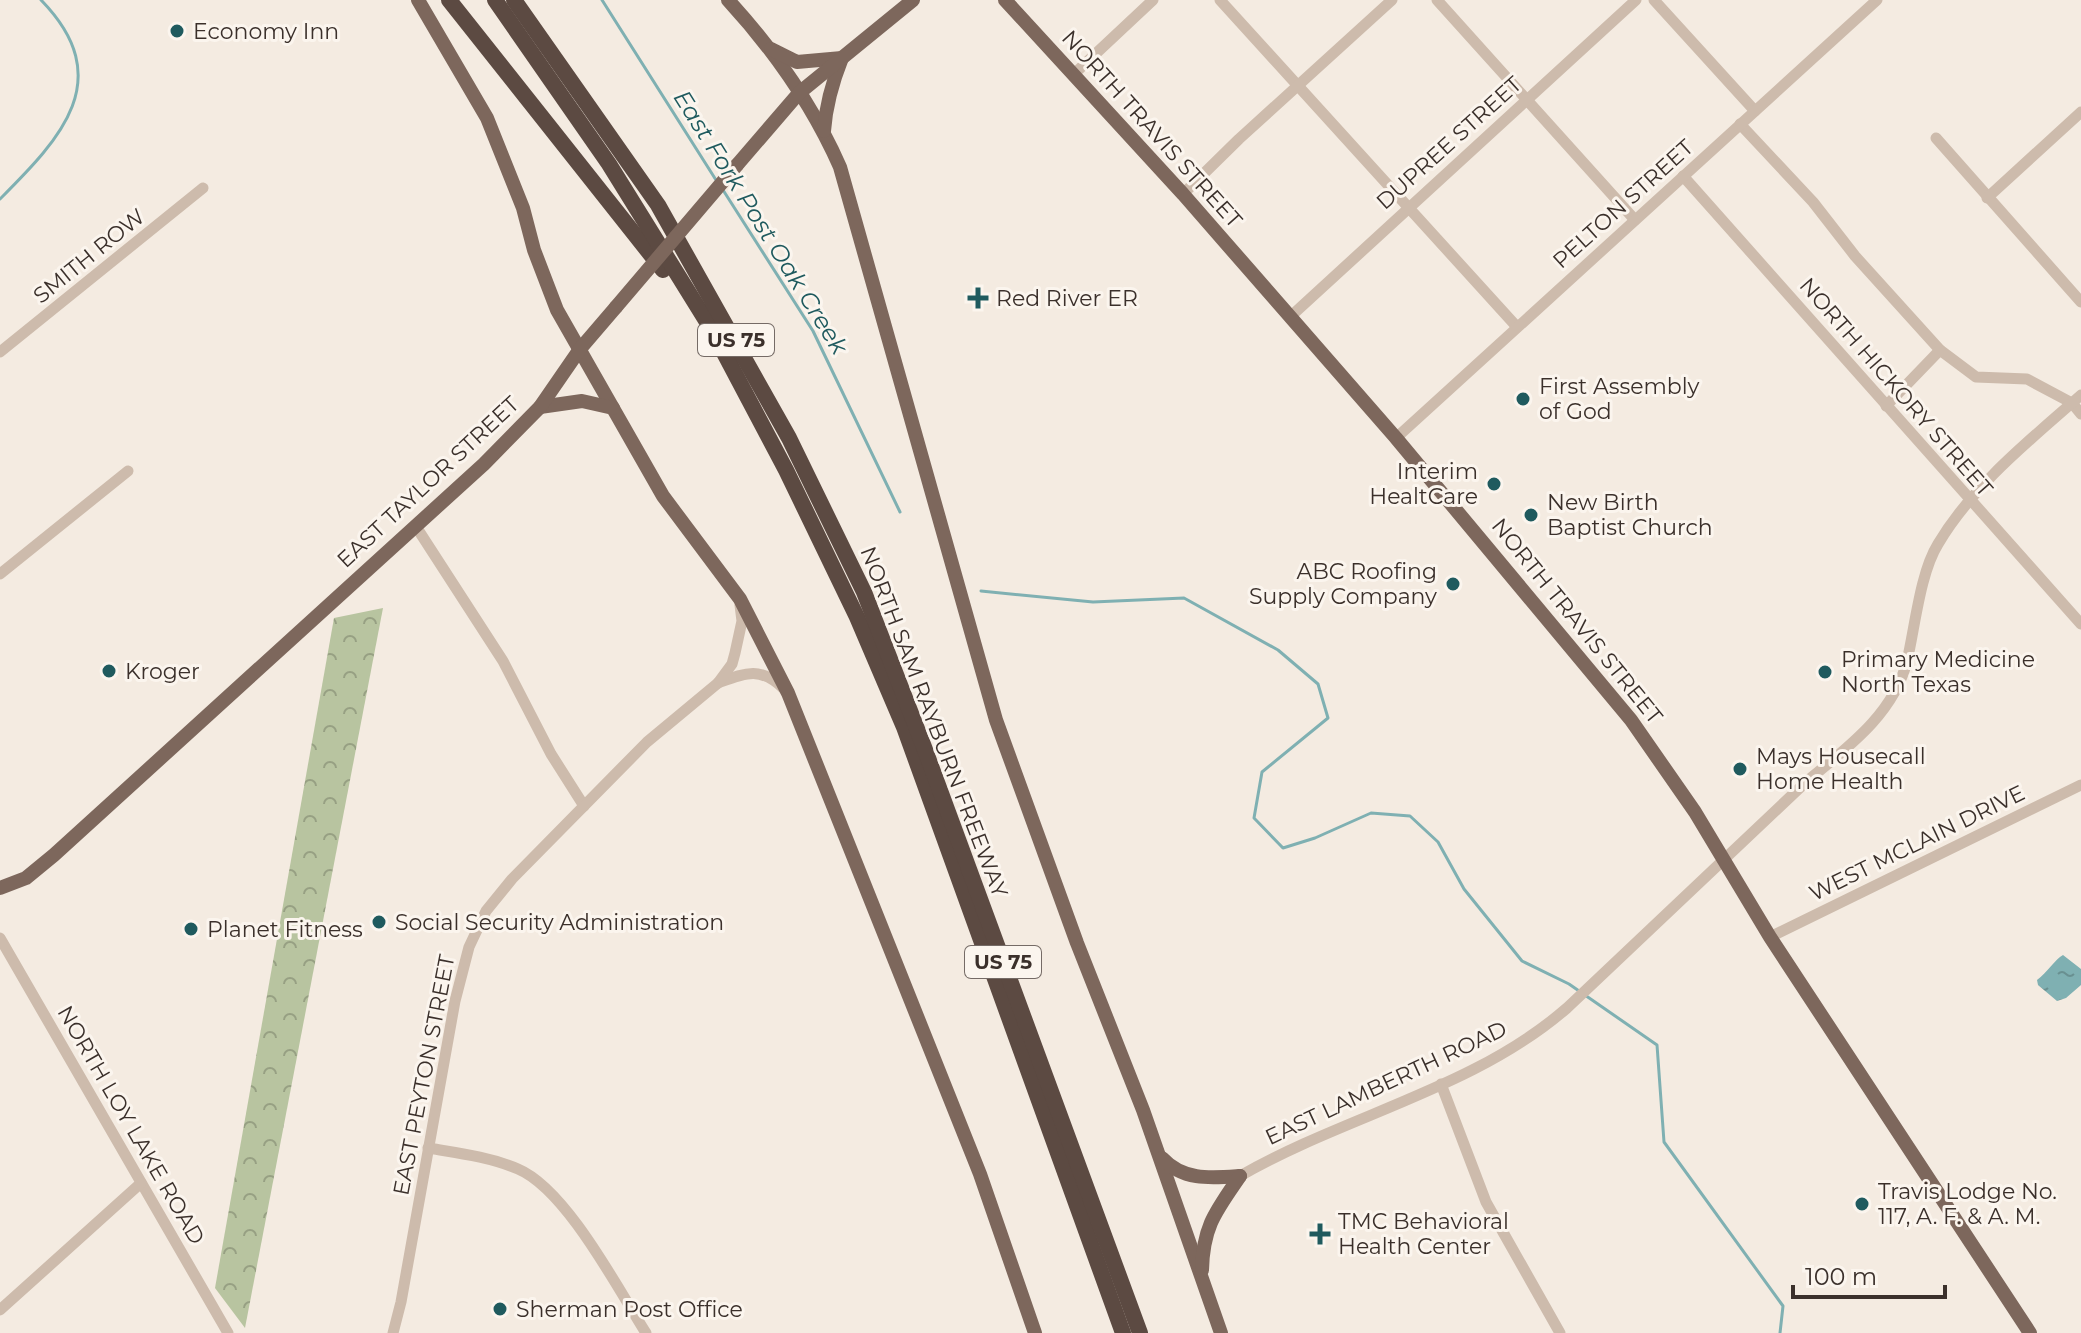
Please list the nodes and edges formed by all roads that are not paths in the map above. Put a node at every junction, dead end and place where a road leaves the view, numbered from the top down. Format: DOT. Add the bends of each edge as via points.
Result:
graph roads {
  1 [pos="418,0"];
  2 [pos="449,0"];
  3 [pos="495,0"];
  4 [pos="514,0"];
  5 [pos="728,0"];
  6 [pos="913,0"];
  7 [pos="1005,0"];
  8 [pos="1153,0"];
  9 [pos="1220,0"];
  10 [pos="1392,0"];
  11 [pos="1437,0"];
  12 [pos="1636,0"];
  13 [pos="1654,0"];
  14 [pos="1877,0"];
  15 [pos="767,47"];
  16 [pos="842,58"];
  17 [pos="1074,74"];
  18 [pos="1299,84"];
  19 [pos="799,93"];
  20 [pos="1527,98"];
  21 [pos="1755,111"];
  22 [pos="2081,112"];
  23 [pos="1740,124"];
  24 [pos="824,131"];
  25 [pos="1936,138"];
  26 [pos="1683,176"];
  27 [pos="203,188"];
  28 [pos="1183,194"];
  29 [pos="1987,198"];
  30 [pos="1408,206"];
  31 [pos="1635,220"];
  32 [pos="2081,302"];
  33 [pos="1290,317"];
  34 [pos="1517,327"];
  35 [pos="712,330"];
  36 [pos="580,349"];
  37 [pos="1940,350"];
  38 [pos="0,352"];
  39 [pos="2076,399"];
  40 [pos="1886,406"];
  41 [pos="540,407"];
  42 [pos="613,408"];
  43 [pos="2081,414"];
  44 [pos="1396,438"];
  45 [pos="128,471"];
  46 [pos="1967,499"];
  47 [pos="415,525"];
  48 [pos="0,574"];
  49 [pos="740,599"];
  50 [pos="2081,624"];
  51 [pos="718,683"];
  52 [pos="788,693"];
  53 [pos="2081,785"];
  54 [pos="584,806"];
  55 [pos="1722,860"];
  56 [pos="0,888"];
  57 [pos="1770,937"];
  58 [pos="0,938"];
  59 [pos="1441,1084"];
  60 [pos="428,1148"];
  61 [pos="1159,1154"];
  62 [pos="1240,1176"];
  63 [pos="141,1183"];
  64 [pos="1202,1282"];
  65 [pos="1023,1302"];
  66 [pos="0,1310"];
  67 [pos="228,1333"];
  68 [pos="393,1333"];
  69 [pos="646,1333"];
  70 [pos="1023,1333"];
  71 [pos="1035,1333"];
  72 [pos="1123,1333"];
  73 [pos="1140,1333"];
  74 [pos="1221,1333"];
  75 [pos="1560,1333"];
  76 [pos="2030,1333"];
  1 -- 36 [label="main road" via="487,118 547,286"];
  2 -- 35 [label="highway"];
  3 -- 35 [label="highway, NORTH SAM RAYBURN FREEWAY / US 75" via="609,164"];
  4 -- 73 [label="highway, NORTH SAM RAYBURN FREEWAY / US 75" via="658,205 789,438 864,592"];
  5 -- 15 [label="main road"];
  6 -- 16 [label="main road, EAST TAYLOR STREET"];
  7 -- 17 [label="main road, NORTH TRAVIS STREET"];
  8 -- 17 [label="street"];
  9 -- 18 [label="street"];
  10 -- 18 [label="street"];
  11 -- 20 [label="street"];
  12 -- 20 [label="street, DUPREE STREET"];
  13 -- 21 [label="street"];
  14 -- 21 [label="street, PELTON STREET"];
  15 -- 16 [label="main road" via="797,62"];
  15 -- 19 [label="main road"];
  16 -- 19 [label="main road, EAST TAYLOR STREET"];
  16 -- 24 [label="main road" via="825,106"];
  17 -- 28 [label="main road, NORTH TRAVIS STREET"];
  18 -- 28 [label="street"];
  18 -- 30 [label="street"];
  19 -- 24 [label="main road"];
  19 -- 36 [label="main road, EAST TAYLOR STREET, bridge"];
  20 -- 30 [label="street, DUPREE STREET"];
  20 -- 31 [label="street"];
  21 -- 23 [label="street, PELTON STREET"];
  22 -- 29 [label="street"];
  23 -- 26 [label="street, PELTON STREET"];
  23 -- 37 [label="street"];
  24 -- 61 [label="main road" via="840,167 996,720"];
  25 -- 29 [label="street"];
  26 -- 31 [label="street, PELTON STREET"];
  26 -- 40 [label="street, NORTH HICKORY STREET"];
  27 -- 38 [label="street, SMITH ROW"];
  28 -- 33 [label="main road, NORTH TRAVIS STREET"];
  29 -- 32 [label="street"];
  30 -- 33 [label="street, DUPREE STREET"];
  30 -- 34 [label="street"];
  31 -- 34 [label="street, PELTON STREET"];
  33 -- 44 [label="main road, NORTH TRAVIS STREET"];
  34 -- 44 [label="street, PELTON STREET"];
  35 -- 72 [label="highway, NORTH SAM RAYBURN FREEWAY / US 75" via="786,470 904,727"];
  36 -- 41 [label="main road, EAST TAYLOR STREET"];
  36 -- 42 [label="main road"];
  37 -- 39 [label="street" via="1976,377 2027,379"];
  37 -- 40 [label="street"];
  39 -- 43 [label="street"];
  39 -- 46 [label="street, EAST LAMBERTH ROAD"];
  40 -- 46 [label="street, NORTH HICKORY STREET"];
  41 -- 42 [label="main road" via="582,401"];
  41 -- 47 [label="main road, EAST TAYLOR STREET"];
  42 -- 49 [label="main road" via="663,496"];
  44 -- 55 [label="main road, NORTH TRAVIS STREET" via="1631,720"];
  45 -- 48 [label="street"];
  46 -- 50 [label="street, NORTH HICKORY STREET"];
  46 -- 55 [label="street, EAST LAMBERTH ROAD" via="1936,547 1902,677 1884,709"];
  47 -- 54 [label="street" via="503,661"];
  47 -- 56 [label="main road, EAST TAYLOR STREET" via="54,855 26,878"];
  49 -- 51 [label="street, EAST PEYTON STREET" via="739,640 732,664"];
  49 -- 52 [label="main road"];
  51 -- 52 [label="street, EAST PEYTON STREET" via="759,673"];
  51 -- 54 [label="street, EAST PEYTON STREET" via="647,742"];
  52 -- 65 [label="main road" via="980,1174"];
  53 -- 57 [label="street, WEST MCLAIN DRIVE"];
  54 -- 60 [label="street, EAST PEYTON STREET" via="486,911 469,947"];
  55 -- 57 [label="main road, NORTH TRAVIS STREET"];
  55 -- 59 [label="street, EAST LAMBERTH ROAD" via="1540,1031"];
  57 -- 76 [label="main road, NORTH TRAVIS STREET"];
  58 -- 63 [label="street, NORTH LOY LAKE ROAD"];
  59 -- 62 [label="street, EAST LAMBERTH ROAD" via="1283,1151"];
  59 -- 75 [label="street" via="1486,1202"];
  60 -- 68 [label="street, EAST PEYTON STREET"];
  60 -- 69 [label="street" via="521,1170 542,1186 570,1214"];
  61 -- 62 [label="main road" via="1174,1170 1193,1176"];
  61 -- 64 [label="main road"];
  62 -- 64 [label="main road" via="1204,1234"];
  63 -- 66 [label="street"];
  63 -- 67 [label="street, NORTH LOY LAKE ROAD"];
  64 -- 74 [label="main road"];
  65 -- 70 [label="main road"];
  65 -- 71 [label="main road"];
}
